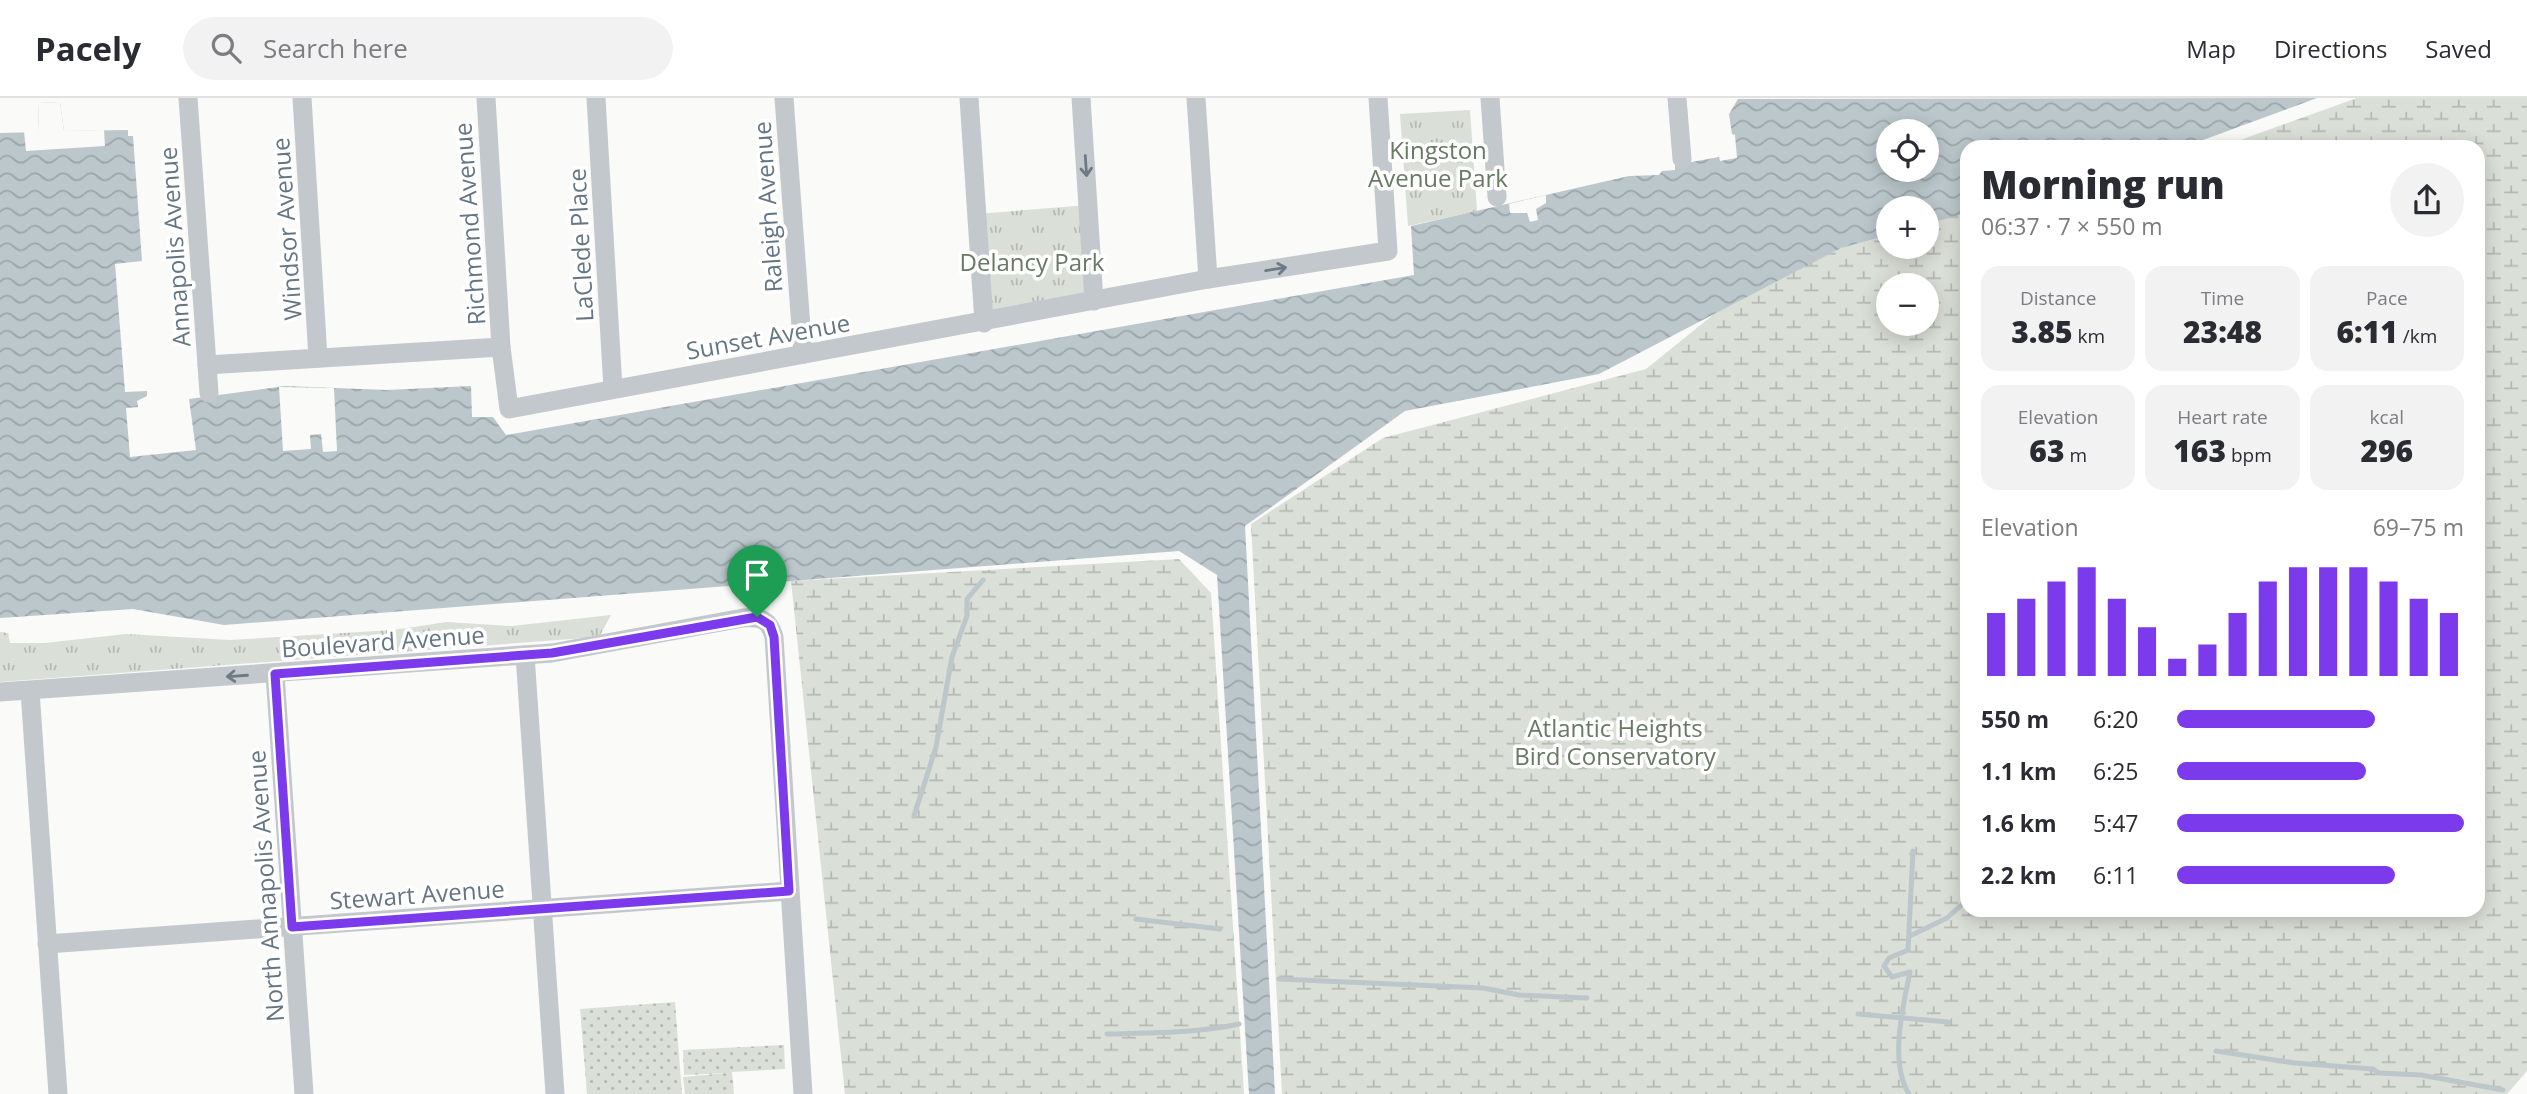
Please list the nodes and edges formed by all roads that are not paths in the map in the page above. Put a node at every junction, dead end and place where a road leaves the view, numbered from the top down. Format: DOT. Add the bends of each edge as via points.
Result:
graph roads {
  1 [pos="188,98"];
  2 [pos="302,98"];
  3 [pos="486,98"];
  4 [pos="596,98"];
  5 [pos="784,98"];
  6 [pos="970,98"];
  7 [pos="1081,98"];
  8 [pos="1196,98"];
  9 [pos="1378,98"];
  10 [pos="1490,98"];
  11 [pos="1677,98"];
  12 [pos="1682,159"];
  13 [pos="1497,197"];
  14 [pos="1208,279"];
  15 [pos="1094,301"];
  16 [pos="984,323"];
  17 [pos="501,347"];
  18 [pos="803,354"];
  19 [pos="318,358"];
  20 [pos="207,365"];
  21 [pos="613,389"];
  22 [pos="209,393"];
  23 [pos="525,655"];
  24 [pos="275,674"];
  25 [pos="30,691"];
  26 [pos="0,692"];
  27 [pos="789,891"];
  28 [pos="542,909"];
  29 [pos="292,927"];
  30 [pos="47,944"];
  31 [pos="58,1094"];
  32 [pos="304,1094"];
  33 [pos="555,1094"];
  34 [pos="803,1094"];
  1 -- 20 [label="street, Annapolis Avenue"];
  2 -- 19 [label="street, Windsor Avenue"];
  3 -- 17 [label="street, Richmond Avenue"];
  4 -- 21 [label="street, LaClede Place"];
  5 -- 18 [label="street, Raleigh Avenue"];
  6 -- 16 [label="street"];
  7 -- 15 [label="street, one-way"];
  8 -- 14 [label="street"];
  14 -- 9 [label="street, Sunset Avenue, one-way" via="1388,251"];
  10 -- 13 [label="street"];
  11 -- 12 [label="street"];
  14 -- 15 [label="street, Sunset Avenue"];
  15 -- 16 [label="street, Sunset Avenue"];
  16 -- 18 [label="street, Sunset Avenue"];
  17 -- 19 [label="street"];
  17 -- 21 [label="street, Sunset Avenue" via="509,409"];
  18 -- 21 [label="street, Sunset Avenue"];
  19 -- 20 [label="street"];
  20 -- 22 [label="street, Annapolis Avenue"];
  23 -- 24 [label="street, Boulevard Avenue"];
  23 -- 27 [label="street, Boulevard Avenue" via="658,636 743,618 766,621 774,637"];
  23 -- 28 [label="street"];
  24 -- 25 [label="street, Boulevard Avenue, one-way"];
  24 -- 29 [label="street, North Annapolis Avenue"];
  25 -- 26 [label="street, Boulevard Avenue"];
  25 -- 30 [label="street"];
  27 -- 28 [label="street, Stewart Avenue"];
  27 -- 34 [label="street"];
  28 -- 29 [label="street, Stewart Avenue"];
  28 -- 33 [label="street"];
  29 -- 30 [label="street, Stewart Avenue"];
  29 -- 32 [label="street, North Annapolis Avenue"];
  30 -- 31 [label="street"];
}
